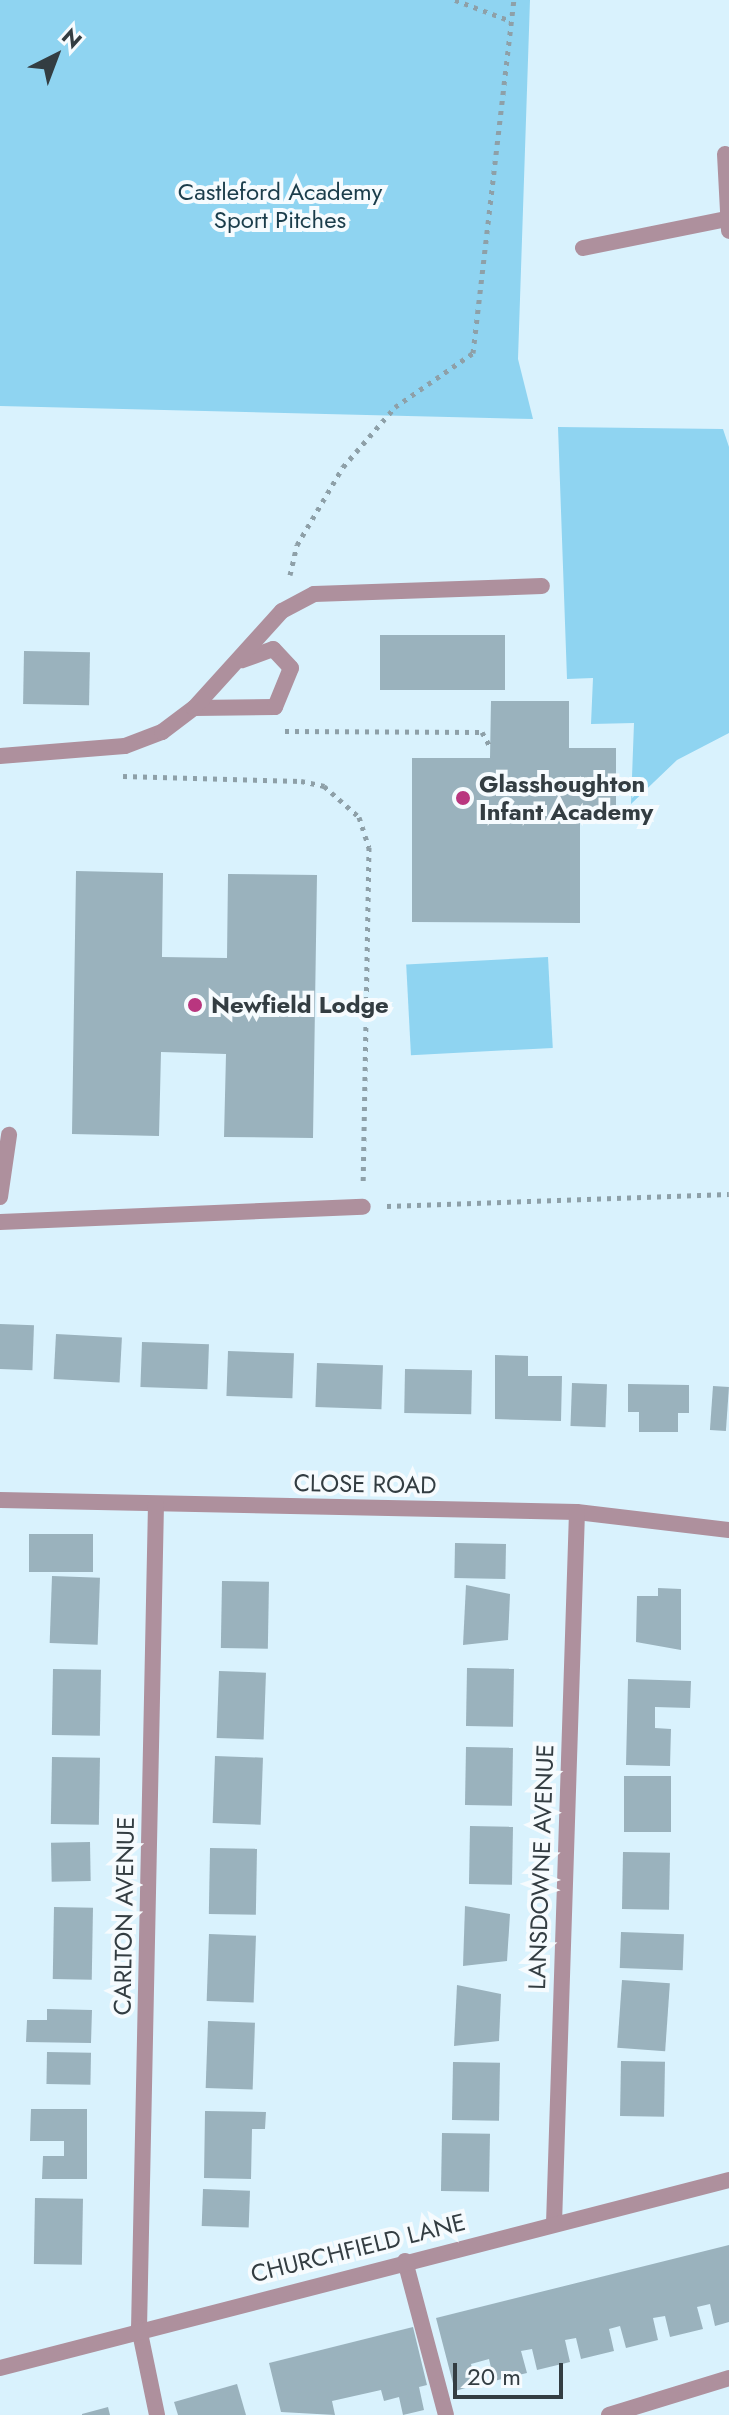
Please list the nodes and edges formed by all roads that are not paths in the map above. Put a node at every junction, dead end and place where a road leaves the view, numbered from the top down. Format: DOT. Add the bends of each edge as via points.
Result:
graph roads {
  1 [pos="725,154"];
  2 [pos="728,225"];
  3 [pos="583,248"];
  4 [pos="542,586"];
  5 [pos="232,665"];
  6 [pos="194,708"];
  7 [pos="0,756"];
  8 [pos="9,1135"];
  9 [pos="0,1197"];
  10 [pos="363,1207"];
  11 [pos="0,1222"];
  12 [pos="0,1500"];
  13 [pos="156,1504"];
  14 [pos="577,1512"];
  15 [pos="729,1530"];
  16 [pos="729,2180"];
  17 [pos="554,2224"];
  18 [pos="405,2261"];
  19 [pos="139,2328"];
  20 [pos="0,2368"];
  21 [pos="729,2378"];
  22 [pos="157,2415"];
  23 [pos="446,2415"];
  24 [pos="609,2415"];
  1 -- 2 [label="street"];
  2 -- 3 [label="street"];
  4 -- 5 [label="street" via="314,594 282,611"];
  5 -- 6 [label="street"];
  5 -- 6 [label="street" via="273,649 291,668 285,696 266,712"];
  6 -- 7 [label="street" via="125,746"];
  8 -- 9 [label="street"];
  10 -- 11 [label="street"];
  12 -- 13 [label="street, CLOSE ROAD"];
  13 -- 14 [label="street, CLOSE ROAD"];
  13 -- 19 [label="street, CARLTON AVENUE"];
  14 -- 15 [label="street, CLOSE ROAD"];
  14 -- 17 [label="street, LANSDOWNE AVENUE"];
  16 -- 17 [label="street, CHURCHFIELD LANE"];
  17 -- 18 [label="street, CHURCHFIELD LANE"];
  18 -- 19 [label="street, CHURCHFIELD LANE"];
  18 -- 23 [label="street"];
  19 -- 20 [label="street, CHURCHFIELD LANE"];
  19 -- 22 [label="street, CARLTON AVENUE"];
  21 -- 24 [label="street"];
}
